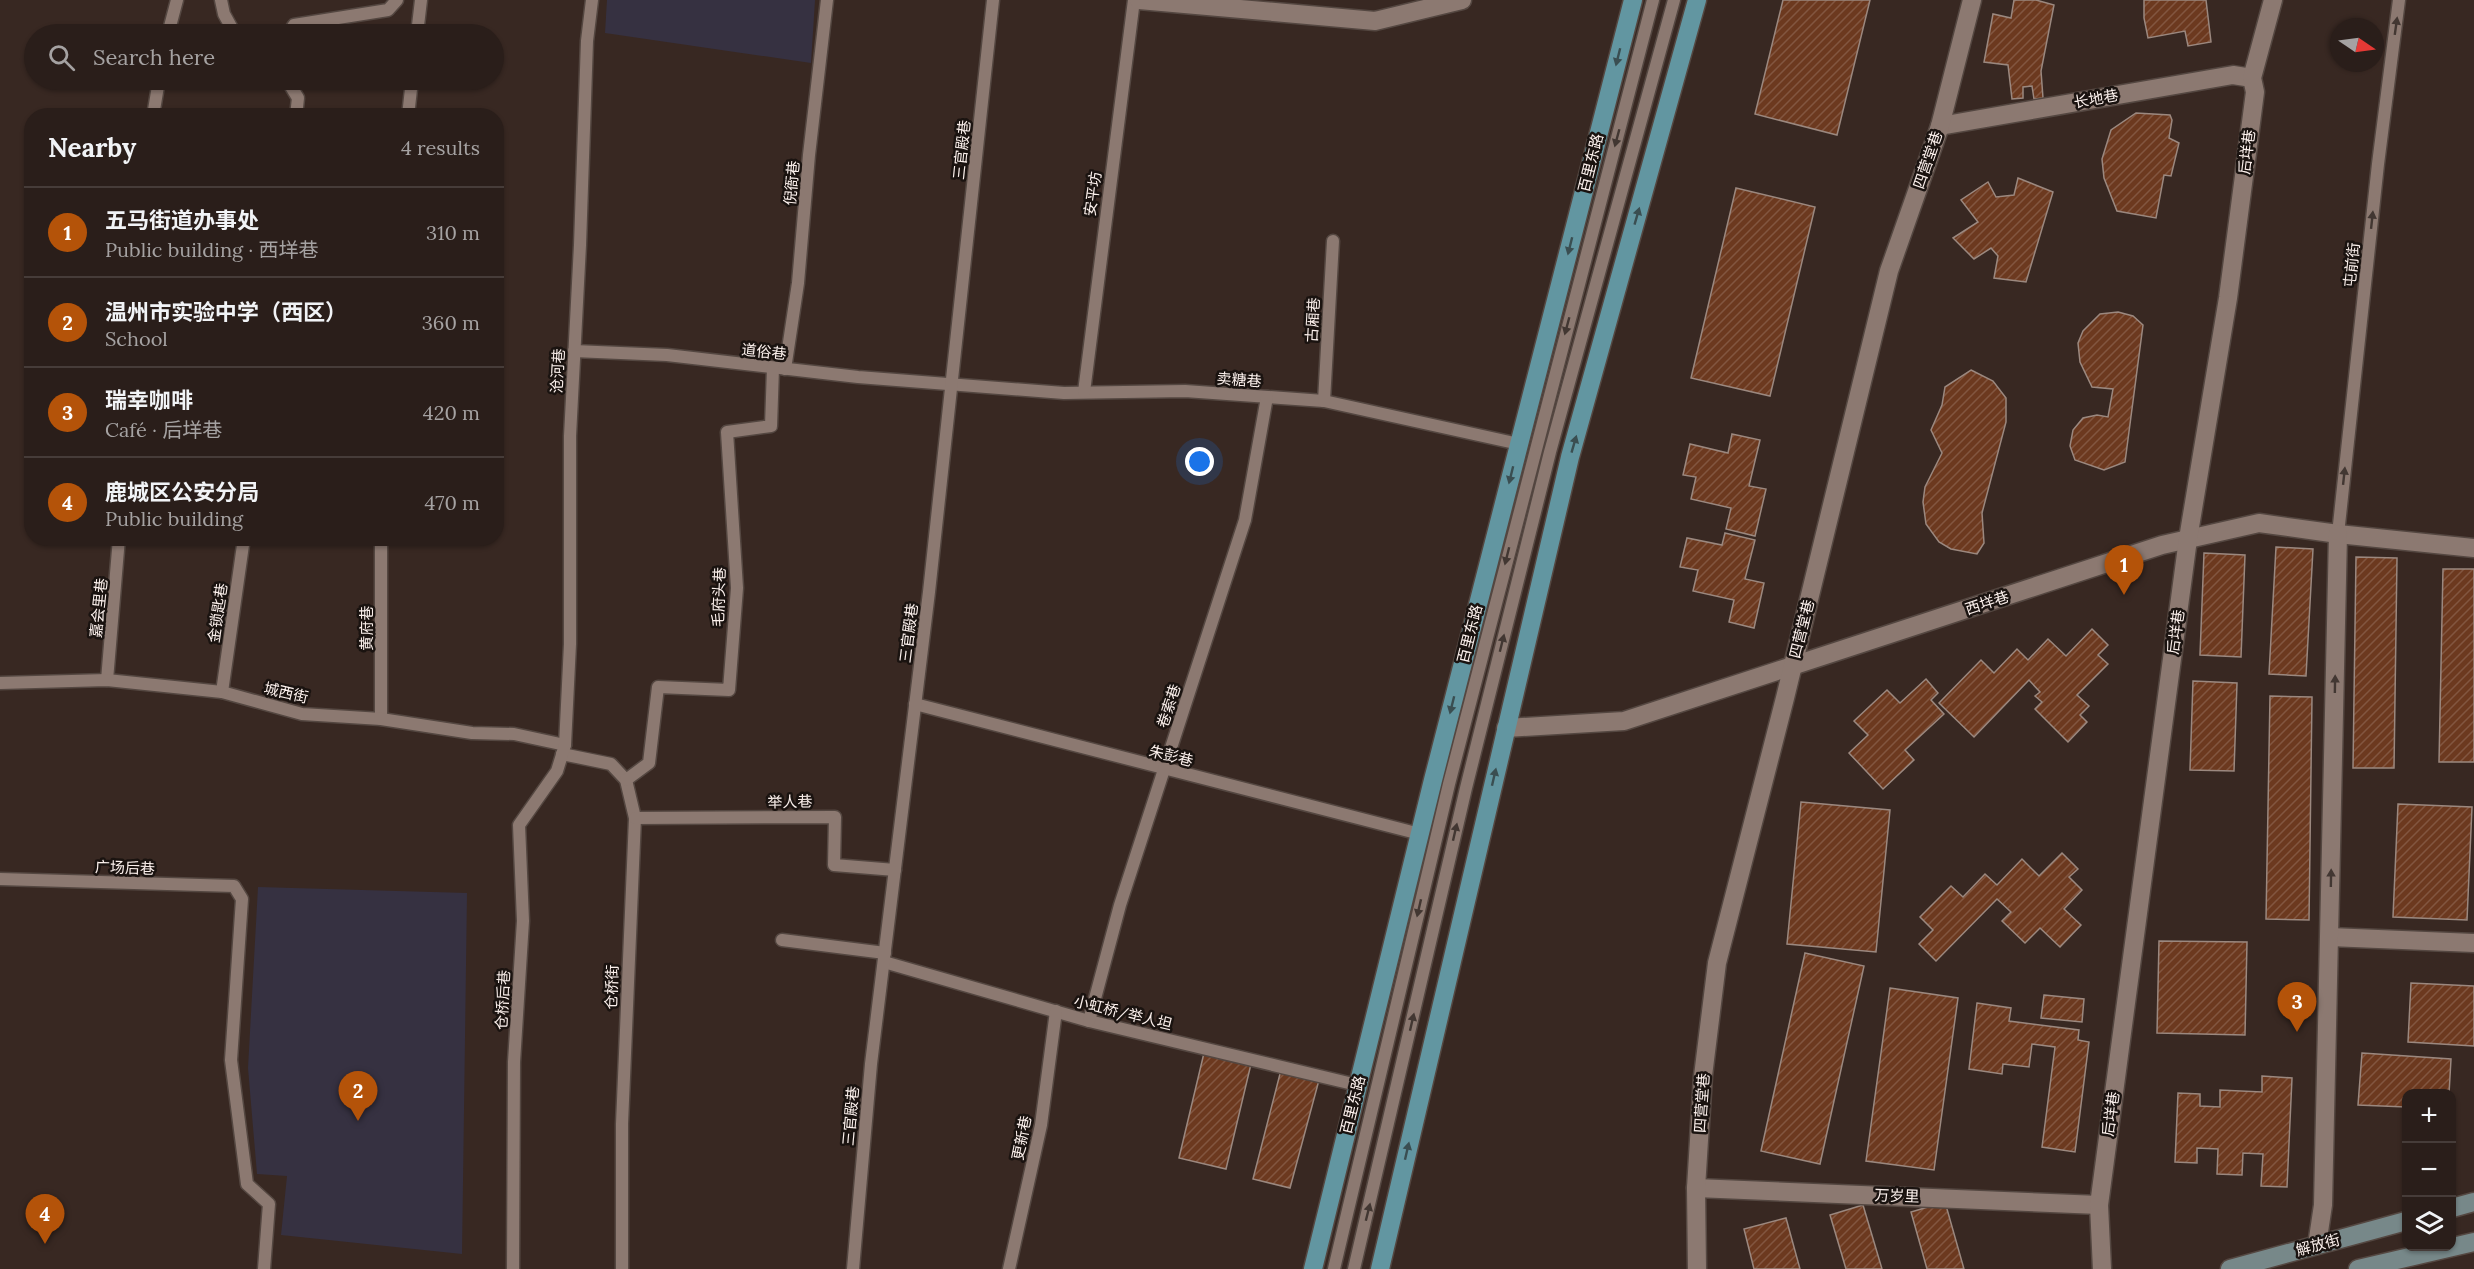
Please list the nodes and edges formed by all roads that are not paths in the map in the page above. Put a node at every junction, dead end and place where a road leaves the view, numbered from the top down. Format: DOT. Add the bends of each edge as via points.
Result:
graph roads {
  1 [pos="177,0"];
  2 [pos="221,0"];
  3 [pos="397,0"];
  4 [pos="421,0"];
  5 [pos="592,0"];
  6 [pos="827,0"];
  7 [pos="993,0"];
  8 [pos="1134,0"];
  9 [pos="1138,0"];
  10 [pos="1462,0"];
  11 [pos="1653,0"];
  12 [pos="1674,0"];
  13 [pos="1697,0"];
  14 [pos="1972,0"];
  15 [pos="2274,0"];
  16 [pos="2399,0"];
  17 [pos="1628,1"];
  18 [pos="171,24"];
  19 [pos="230,24"];
  20 [pos="300,24"];
  21 [pos="418,24"];
  22 [pos="2252,78"];
  23 [pos="157,90"];
  24 [pos="293,90"];
  25 [pos="411,90"];
  26 [pos="154,108"];
  27 [pos="297,108"];
  28 [pos="409,108"];
  29 [pos="1940,126"];
  30 [pos="1333,241"];
  31 [pos="574,351"];
  32 [pos="779,368"];
  33 [pos="952,383"];
  34 [pos="1084,392"];
  35 [pos="1267,397"];
  36 [pos="1324,401"];
  37 [pos="1519,444"];
  38 [pos="2338,534"];
  39 [pos="2188,539"];
  40 [pos="118,546"];
  41 [pos="243,546"];
  42 [pos="381,546"];
  43 [pos="2474,548"];
  44 [pos="1792,667"];
  45 [pos="107,680"];
  46 [pos="0,683"];
  47 [pos="222,692"];
  48 [pos="915,704"];
  49 [pos="381,718"];
  50 [pos="1506,728"];
  51 [pos="564,749"];
  52 [pos="1165,770"];
  53 [pos="626,780"];
  54 [pos="636,818"];
  55 [pos="1420,834"];
  56 [pos="895,870"];
  57 [pos="0,879"];
  58 [pos="2330,937"];
  59 [pos="782,940"];
  60 [pos="2474,943"];
  61 [pos="884,957"];
  62 [pos="1056,1011"];
  63 [pos="1089,1021"];
  64 [pos="1357,1085"];
  65 [pos="1696,1188"];
  66 [pos="2474,1202"];
  67 [pos="2099,1205"];
  68 [pos="2456,1207"];
  69 [pos="2402,1222"];
  70 [pos="2474,1242"];
  71 [pos="2317,1245"];
  72 [pos="2410,1263"];
  73 [pos="264,1269"];
  74 [pos="513,1269"];
  75 [pos="622,1269"];
  76 [pos="853,1269"];
  77 [pos="1009,1269"];
  78 [pos="1313,1269"];
  79 [pos="1334,1269"];
  80 [pos="1354,1269"];
  81 [pos="1380,1269"];
  82 [pos="1697,1269"];
  83 [pos="2102,1269"];
  84 [pos="2230,1269"];
  85 [pos="2358,1269"];
  1 -- 18 [label="lane"];
  2 -- 19 [label="lane"];
  3 -- 20 [label="lane" via="388,10"];
  4 -- 21 [label="lane"];
  5 -- 31 [label="lane, 沧河巷"];
  6 -- 32 [label="lane, 倪衙巷" via="798,283"];
  7 -- 33 [label="lane, 三官殿巷"];
  8 -- 34 [label="lane, 安平坊"];
  9 -- 10 [label="street" via="1375,21"];
  11 -- 79 [label="lane, one-way" via="1449,784"];
  80 -- 12 [label="lane, one-way" via="1466,788 1547,463"];
  50 -- 13 [label="main road, one-way" via="1570,457"];
  14 -- 29 [label="street, 四营堂巷"];
  15 -- 22 [label="street, 后垟巷"];
  38 -- 16 [label="lane, 屯前街, one-way"];
  17 -- 37 [label="main road, 百里东路, one-way"];
  22 -- 29 [label="street, 长地巷" via="2233,75"];
  22 -- 39 [label="street, 后垟巷" via="2255,92 2228,298"];
  23 -- 26 [label="lane"];
  24 -- 27 [label="lane" via="298,98"];
  25 -- 28 [label="lane"];
  29 -- 44 [label="street, 四营堂巷" via="1889,271"];
  30 -- 36 [label="lane, 古厢巷"];
  31 -- 32 [label="lane, 道俗巷" via="667,355"];
  31 -- 51 [label="lane, 沧河巷" via="570,644"];
  32 -- 33 [label="lane, 道俗巷"];
  32 -- 53 [label="lane, 毛府头巷" via="771,426 728,432 737,588 729,690 658,687 649,763"];
  33 -- 34 [label="lane, 卖糖巷"];
  33 -- 48 [label="lane, 三官殿巷"];
  34 -- 35 [label="lane, 卖糖巷" via="1185,391"];
  35 -- 36 [label="lane, 卖糖巷"];
  35 -- 52 [label="lane, 卷索巷" via="1245,520"];
  36 -- 37 [label="lane, 卖糖巷"];
  37 -- 55 [label="main road, 百里东路, one-way"];
  38 -- 39 [label="street, 西垟巷" via="2259,523"];
  38 -- 43 [label="street, 西垟巷"];
  58 -- 38 [label="street, one-way"];
  39 -- 44 [label="street, 西垟巷"];
  39 -- 67 [label="street, 后垟巷"];
  40 -- 45 [label="lane, 嘉会里巷"];
  41 -- 47 [label="lane, 金锁匙巷"];
  42 -- 49 [label="lane, 黄府巷"];
  44 -- 50 [label="street, 西垟巷" via="1624,721"];
  44 -- 65 [label="street, 四营堂巷" via="1717,963 1703,1076"];
  45 -- 46 [label="lane, 城西街"];
  45 -- 47 [label="lane, 城西街"];
  47 -- 49 [label="lane, 城西街" via="302,714"];
  48 -- 52 [label="lane, 朱彭巷"];
  48 -- 56 [label="lane, 三官殿巷"];
  49 -- 51 [label="lane, 城西街" via="472,733 514,734"];
  81 -- 50 [label="main road, one-way"];
  51 -- 53 [label="lane" via="611,764"];
  51 -- 74 [label="lane, 仓桥后巷" via="557,771 519,825 523,921 514,1062"];
  52 -- 55 [label="lane, 朱彭巷"];
  52 -- 63 [label="lane, 卷索巷" via="1120,905"];
  53 -- 54 [label="lane, 仓桥街"];
  54 -- 56 [label="lane, 举人巷" via="835,817 834,864"];
  54 -- 75 [label="lane, 仓桥街" via="622,1124"];
  55 -- 64 [label="main road, 百里东路"];
  56 -- 61 [label="lane, 三官殿巷"];
  57 -- 73 [label="lane, 广场后巷" via="234,886 242,899 231,1060 247,1184 269,1204"];
  58 -- 60 [label="street"];
  58 -- 71 [label="street" via="2323,1205"];
  59 -- 61 [label="lane, 小虹桥/举人坦"];
  61 -- 62 [label="lane, 小虹桥/举人坦"];
  61 -- 76 [label="lane, 三官殿巷"];
  62 -- 63 [label="lane, 小虹桥/举人坦"];
  62 -- 77 [label="lane, 更新巷" via="1041,1125"];
  63 -- 64 [label="lane, 小虹桥/举人坦"];
  64 -- 78 [label="main road, 百里东路"];
  65 -- 67 [label="street, 万岁里"];
  65 -- 82 [label="street, 四营堂巷"];
  66 -- 68 [label="main road"];
  67 -- 83 [label="street, 后垟巷"];
  69 -- 71 [label="main road, 解放街"];
  70 -- 72 [label="main road"];
  71 -- 84 [label="main road, 解放街"];
  72 -- 85 [label="main road"];
}
